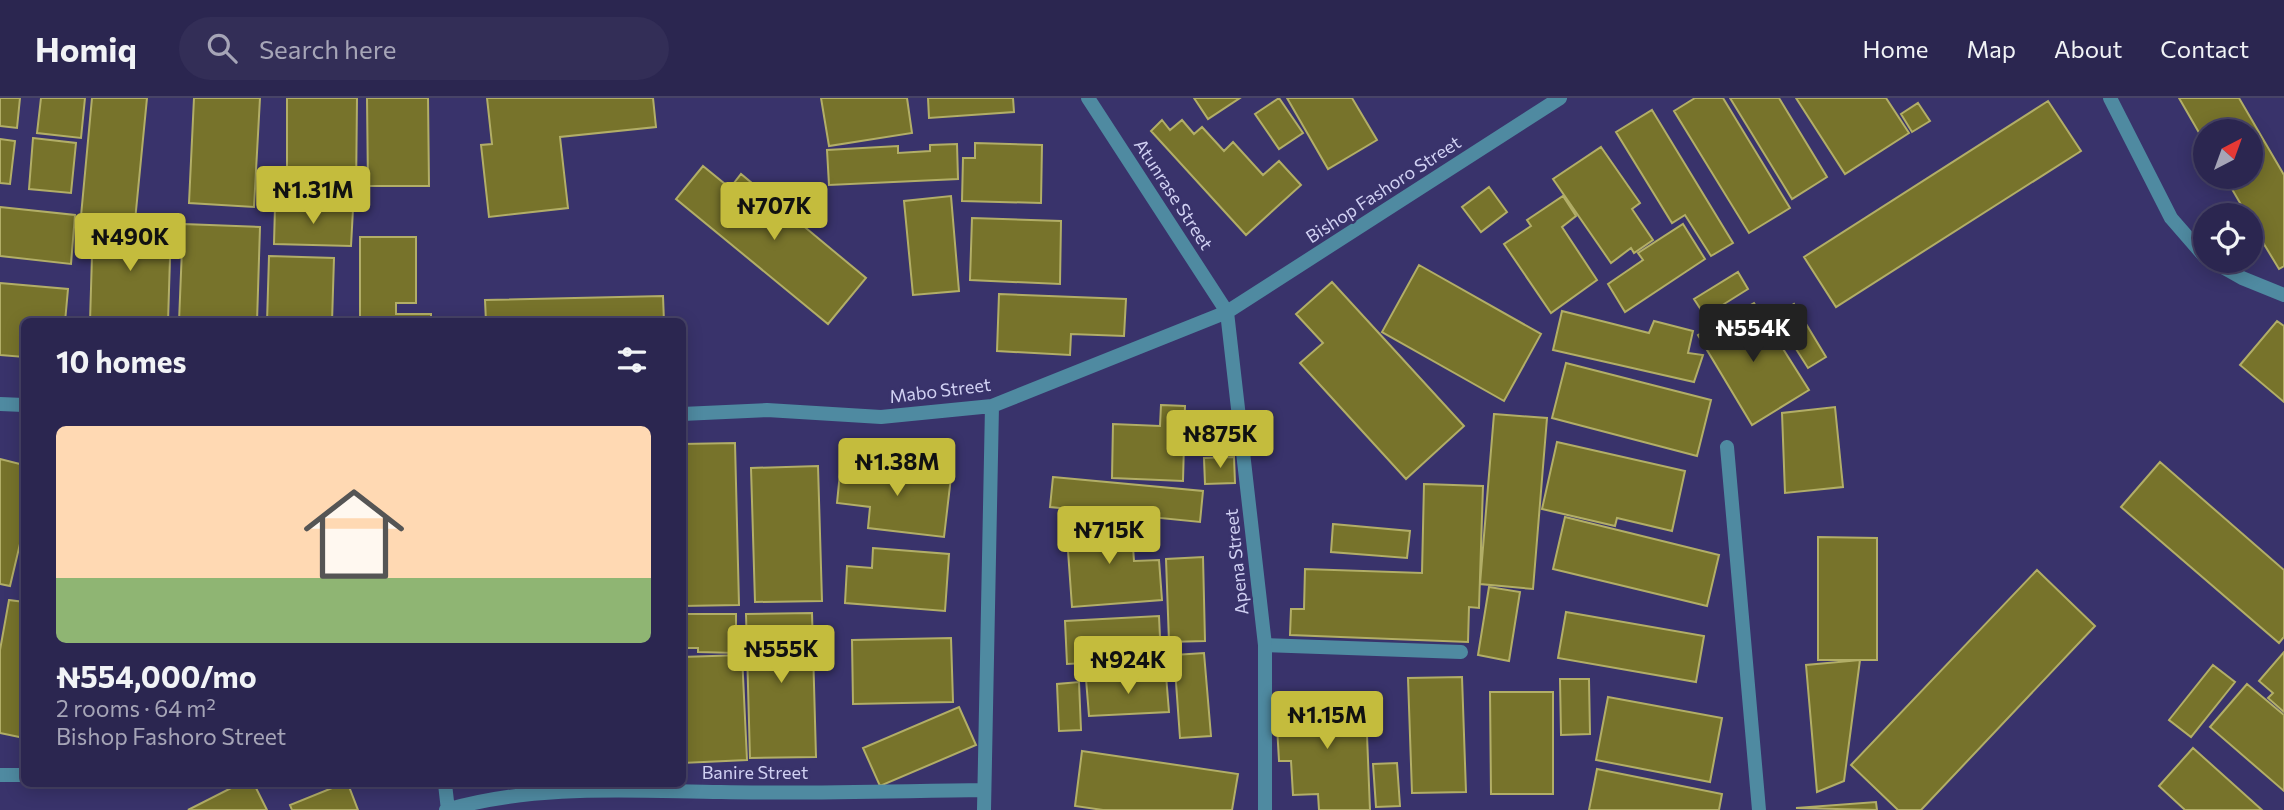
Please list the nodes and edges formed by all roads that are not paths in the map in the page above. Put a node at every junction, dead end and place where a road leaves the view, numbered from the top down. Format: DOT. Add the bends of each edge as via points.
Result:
graph roads {
  1 [pos="1088,98"];
  2 [pos="1560,98"];
  3 [pos="2110,98"];
  4 [pos="2193,243"];
  5 [pos="2233,273"];
  6 [pos="2284,295"];
  7 [pos="1227,312"];
  8 [pos="0,404"];
  9 [pos="21,405"];
  10 [pos="992,406"];
  11 [pos="686,414"];
  12 [pos="1727,447"];
  13 [pos="1265,645"];
  14 [pos="1461,652"];
  15 [pos="0,775"];
  16 [pos="21,775"];
  17 [pos="445,787"];
  18 [pos="983,790"];
  19 [pos="447,810"];
  20 [pos="984,810"];
  21 [pos="1265,810"];
  22 [pos="1759,810"];
  1 -- 7 [label="street, Atunrase Street"];
  2 -- 7 [label="street, Bishop Fashoro Street"];
  3 -- 4 [label="street" via="2171,218"];
  5 -- 6 [label="street"];
  7 -- 10 [label="street, Mabo Street"];
  7 -- 13 [label="street, Apena Street"];
  8 -- 9 [label="street"];
  10 -- 11 [label="street, Mabo Street" via="881,417 767,410"];
  10 -- 18 [label="street"];
  12 -- 22 [label="street"];
  13 -- 14 [label="street"];
  13 -- 21 [label="street, Apena Street"];
  15 -- 16 [label="street"];
  17 -- 19 [label="street"];
  18 -- 19 [label="street, Banire Street" via="599,789 526,795"];
  18 -- 20 [label="street"];
}
